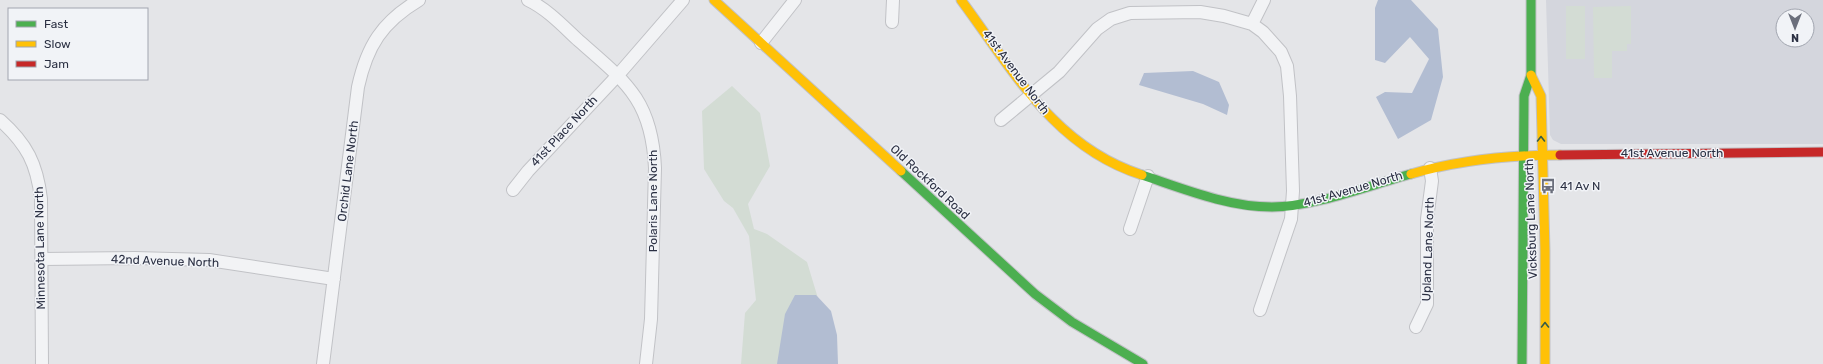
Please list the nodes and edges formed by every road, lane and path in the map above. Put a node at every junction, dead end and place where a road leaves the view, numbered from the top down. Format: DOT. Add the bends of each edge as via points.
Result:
graph roads {
  1 [pos="419,0"];
  2 [pos="528,0"];
  3 [pos="683,0"];
  4 [pos="714,0"];
  5 [pos="795,0"];
  6 [pos="893,0"];
  7 [pos="961,0"];
  8 [pos="1264,0"];
  9 [pos="1531,0"];
  10 [pos="892,22"];
  11 [pos="1252,24"];
  12 [pos="761,43"];
  13 [pos="618,75"];
  14 [pos="1531,75"];
  15 [pos="1030,94"];
  16 [pos="0,120"];
  17 [pos="1001,120"];
  18 [pos="1823,152"];
  19 [pos="1542,154"];
  20 [pos="1524,155"];
  21 [pos="1430,168"];
  22 [pos="1148,176"];
  23 [pos="513,190"];
  24 [pos="1292,205"];
  25 [pos="1130,229"];
  26 [pos="42,259"];
  27 [pos="334,279"];
  28 [pos="1260,310"];
  29 [pos="1416,327"];
  30 [pos="42,364"];
  31 [pos="323,364"];
  32 [pos="646,364"];
  33 [pos="1143,364"];
  34 [pos="1522,364"];
  35 [pos="1545,364"];
  1 -- 27 [label="street, Orchid Lane North" via="386,24 363,64"];
  2 -- 13 [label="street" via="554,18"];
  3 -- 13 [label="street"];
  4 -- 12 [label="street, Old Rockford Road"];
  5 -- 12 [label="street"];
  6 -- 10 [label="street"];
  7 -- 15 [label="street, 41st Avenue North"];
  8 -- 11 [label="street"];
  9 -- 14 [label="street, Vicksburg Lane North"];
  11 -- 15 [label="street" via="1200,12 1130,14 1117,17 1097,29 1059,72"];
  11 -- 24 [label="street" via="1273,40 1287,66"];
  12 -- 33 [label="street, Old Rockford Road" via="1035,294 1072,322"];
  13 -- 23 [label="street, 41st Place North"];
  13 -- 32 [label="street, Polaris Lane North" via="642,108 650,127 654,148 651,320"];
  19 -- 14 [label="street, Vicksburg Lane North, one-way" via="1541,96"];
  14 -- 20 [label="street, Vicksburg Lane North" via="1524,96"];
  15 -- 17 [label="street"];
  15 -- 22 [label="street, 41st Avenue North" via="1061,129 1083,147 1107,162"];
  16 -- 26 [label="street, Minnesota Lane North" via="22,142 33,160 39,179"];
  18 -- 19 [label="street, 41st Avenue North"];
  19 -- 20 [label="street, 41st Avenue North"];
  35 -- 19 [label="street, Vicksburg Lane North, one-way"];
  20 -- 21 [label="street, 41st Avenue North"];
  20 -- 34 [label="street, Vicksburg Lane North"];
  21 -- 24 [label="street, 41st Avenue North" via="1336,196"];
  21 -- 29 [label="street, Upland Lane North" via="1432,181 1427,219 1427,304"];
  22 -- 24 [label="street, 41st Avenue North" via="1239,204 1272,207"];
  22 -- 25 [label="street"];
  24 -- 28 [label="street" via="1291,219"];
  26 -- 27 [label="street, 42nd Avenue North" via="209,260"];
  26 -- 30 [label="street, Minnesota Lane North"];
  27 -- 31 [label="street, Orchid Lane North"];
}
